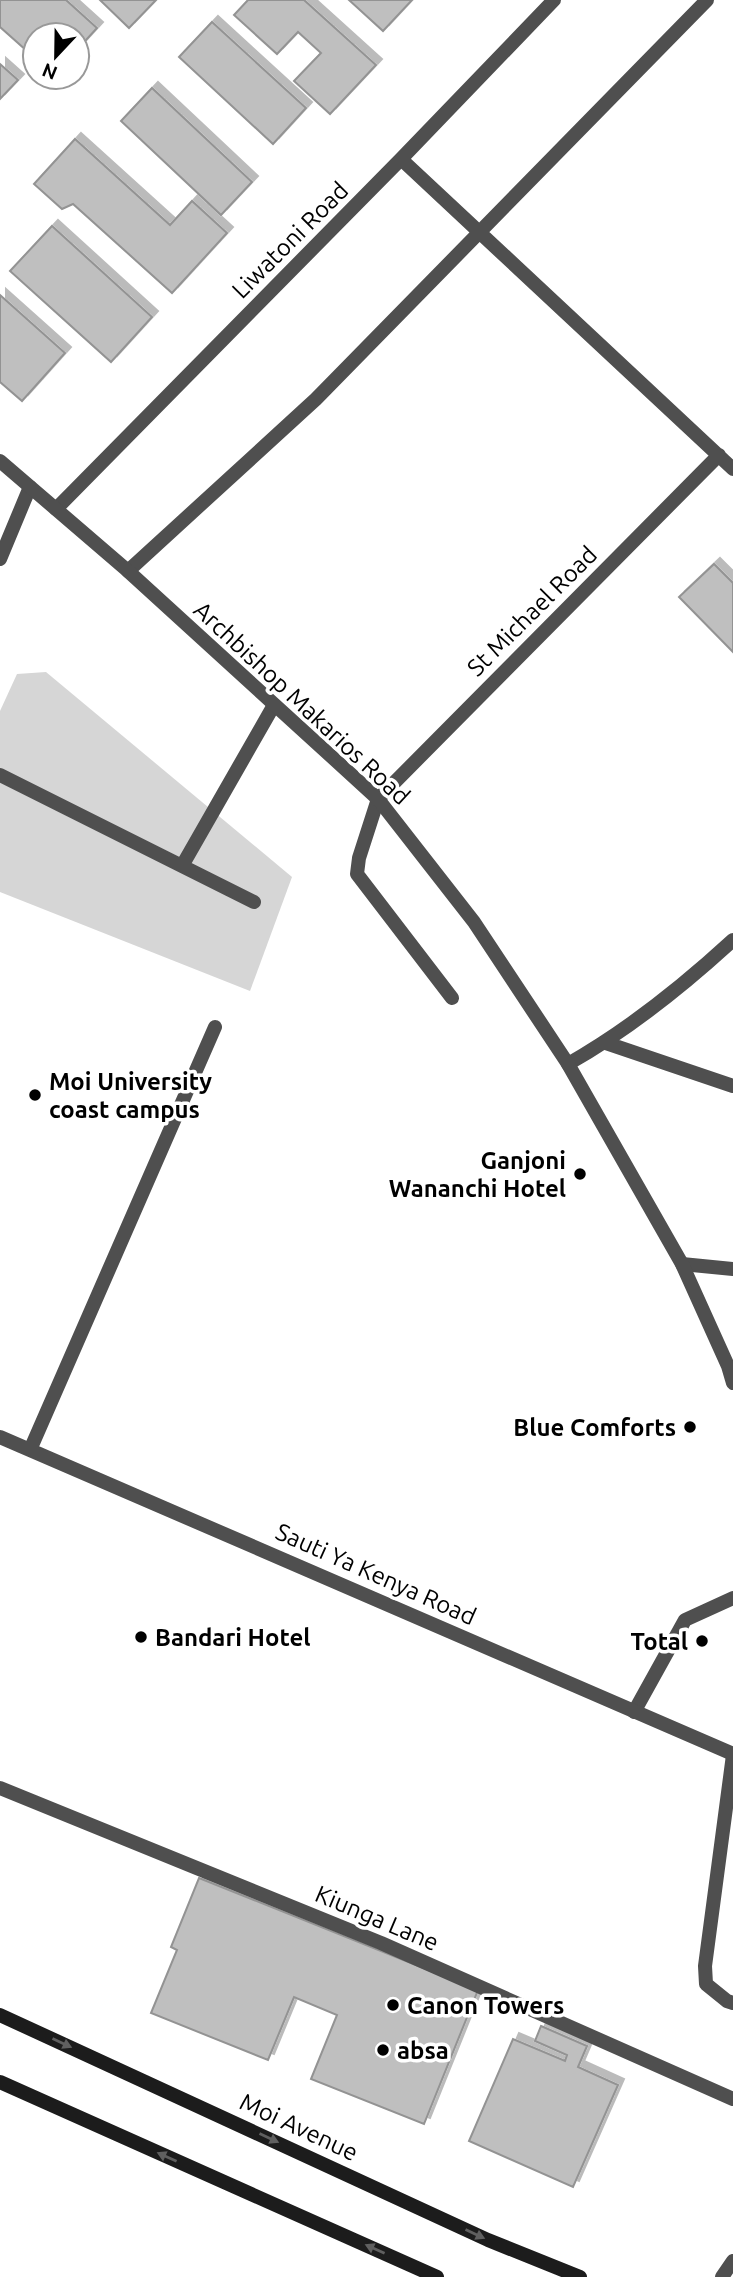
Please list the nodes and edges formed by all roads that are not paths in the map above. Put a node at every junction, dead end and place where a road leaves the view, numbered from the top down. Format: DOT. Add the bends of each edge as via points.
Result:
graph roads {
  1 [pos="554,0"];
  2 [pos="707,0"];
  3 [pos="401,159"];
  4 [pos="478,231"];
  5 [pos="719,455"];
  6 [pos="0,461"];
  7 [pos="733,469"];
  8 [pos="30,487"];
  9 [pos="56,509"];
  10 [pos="0,559"];
  11 [pos="128,571"];
  12 [pos="274,705"];
  13 [pos="0,775"];
  14 [pos="378,799"];
  15 [pos="182,866"];
  16 [pos="254,902"];
  17 [pos="733,940"];
  18 [pos="452,998"];
  19 [pos="215,1027"];
  20 [pos="606,1042"];
  21 [pos="568,1064"];
  22 [pos="733,1086"];
  23 [pos="682,1264"];
  24 [pos="733,1269"];
  25 [pos="733,1383"];
  26 [pos="0,1437"];
  27 [pos="30,1450"];
  28 [pos="733,1598"];
  29 [pos="634,1712"];
  30 [pos="733,1754"];
  31 [pos="0,1788"];
  32 [pos="733,2003"];
  33 [pos="0,2015"];
  34 [pos="0,2082"];
  35 [pos="733,2099"];
  36 [pos="733,2261"];
  37 [pos="438,2277"];
  38 [pos="580,2277"];
  39 [pos="722,2277"];
  1 -- 3 [label="street, Liwatoni Road"];
  2 -- 4 [label="street"];
  3 -- 4 [label="street"];
  3 -- 9 [label="street, Liwatoni Road"];
  4 -- 5 [label="street"];
  4 -- 11 [label="street" via="316,399"];
  5 -- 7 [label="street"];
  5 -- 14 [label="street, St Michael Road"];
  6 -- 8 [label="street, Archbishop Makarios Road"];
  8 -- 9 [label="street, Archbishop Makarios Road"];
  8 -- 10 [label="street"];
  9 -- 11 [label="street, Archbishop Makarios Road"];
  11 -- 12 [label="street, Archbishop Makarios Road"];
  12 -- 14 [label="street, Archbishop Makarios Road"];
  12 -- 15 [label="street"];
  13 -- 15 [label="street"];
  14 -- 18 [label="street" via="357,874"];
  14 -- 21 [label="street, Archbishop Makarios Road" via="474,922"];
  15 -- 16 [label="street"];
  17 -- 20 [label="street"];
  19 -- 27 [label="street"];
  20 -- 21 [label="street"];
  20 -- 22 [label="street"];
  21 -- 23 [label="street, Archbishop Makarios Road"];
  23 -- 24 [label="street"];
  23 -- 25 [label="street, Archbishop Makarios Road"];
  26 -- 27 [label="street, Sauti Ya Kenya Road"];
  27 -- 29 [label="street, Sauti Ya Kenya Road"];
  28 -- 29 [label="street" via="685,1620"];
  29 -- 30 [label="street, Sauti Ya Kenya Road"];
  30 -- 32 [label="street" via="705,1966 706,1984"];
  31 -- 35 [label="street, Kiunga Lane" via="381,1943"];
  33 -- 38 [label="main road, Moi Avenue, one-way"];
  37 -- 34 [label="main road, one-way"];
  36 -- 39 [label="street"];
}
